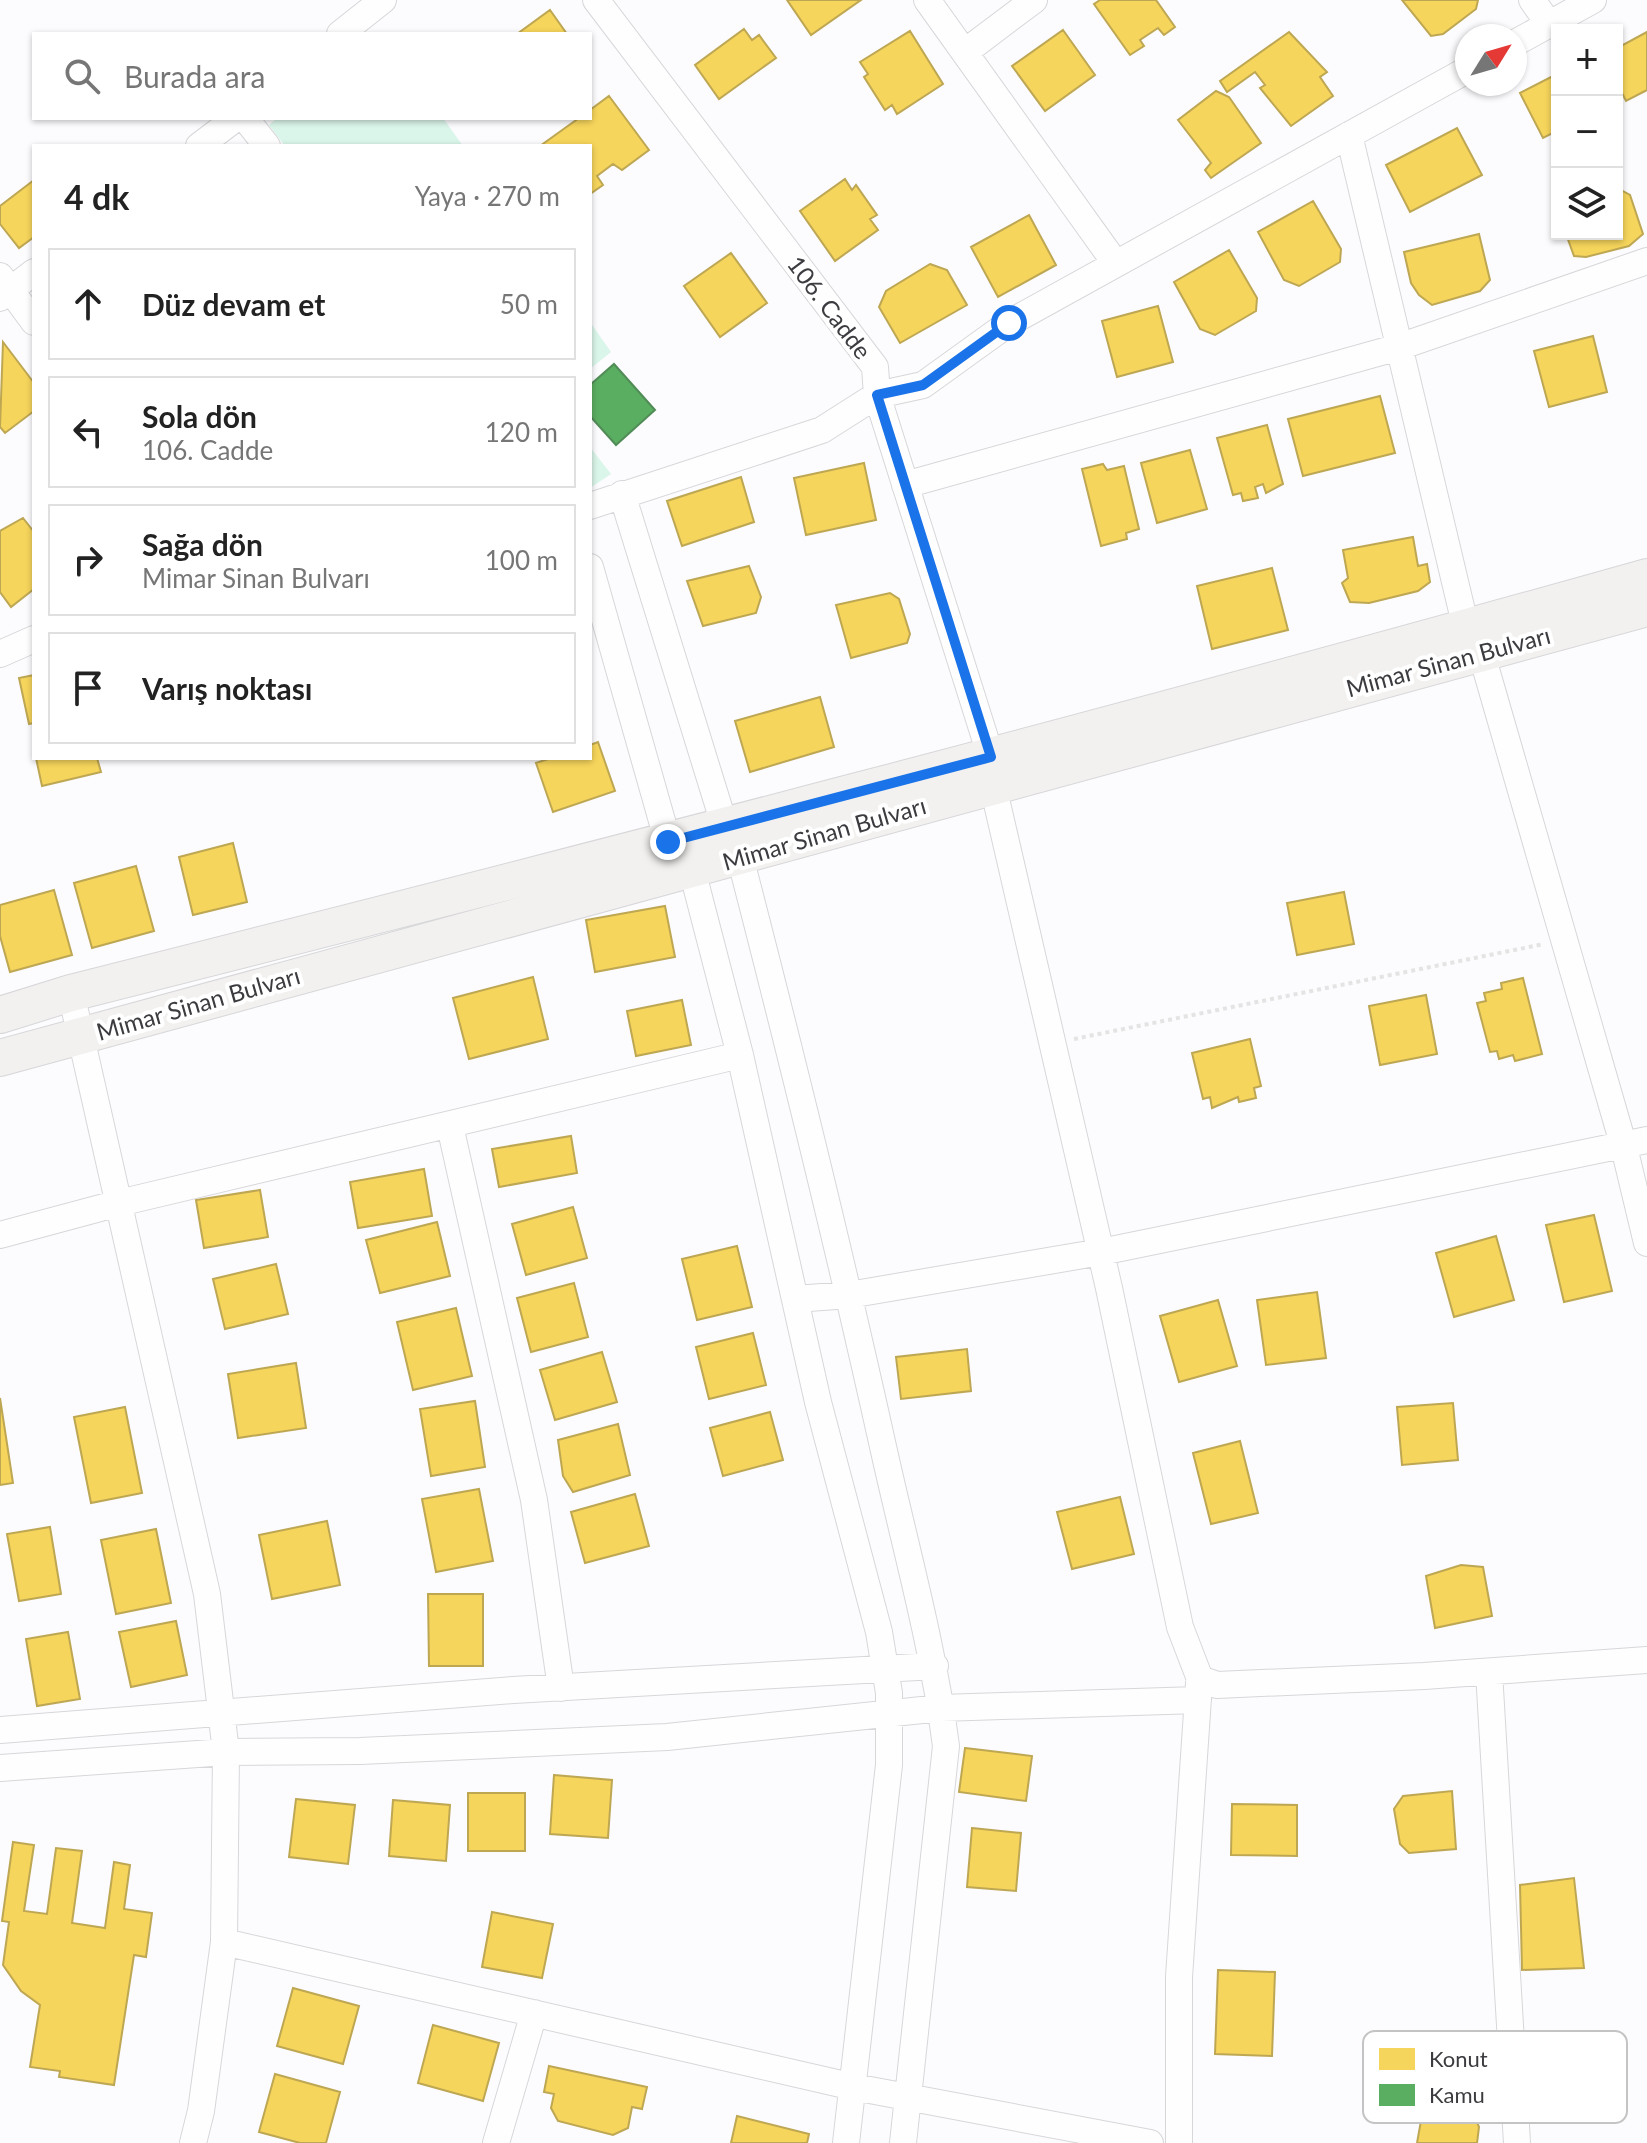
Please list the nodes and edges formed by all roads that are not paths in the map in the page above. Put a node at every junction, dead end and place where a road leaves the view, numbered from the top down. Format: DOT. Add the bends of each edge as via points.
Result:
graph roads {
  1 [pos="383,0"];
  2 [pos="596,0"];
  3 [pos="927,0"];
  4 [pos="1034,0"];
  5 [pos="1532,0"];
  6 [pos="1593,0"];
  7 [pos="1549,24"];
  8 [pos="343,32"];
  9 [pos="1527,36"];
  10 [pos="965,52"];
  11 [pos="1455,77"];
  12 [pos="233,120"];
  13 [pos="247,120"];
  14 [pos="1349,135"];
  15 [pos="202,144"];
  16 [pos="265,144"];
  17 [pos="1647,261"];
  18 [pos="1116,264"];
  19 [pos="32,273"];
  20 [pos="4,288"];
  21 [pos="32,320"];
  22 [pos="1399,347"];
  23 [pos="877,395"];
  24 [pos="905,485"];
  25 [pos="622,494"];
  26 [pos="592,505"];
  27 [pos="592,574"];
  28 [pos="1647,577"];
  29 [pos="1647,608"];
  30 [pos="32,640"];
  31 [pos="1474,640"];
  32 [pos="0,654"];
  33 [pos="992,772"];
  34 [pos="668,842"];
  35 [pos="732,842"];
  36 [pos="692,870"];
  37 [pos="71,993"];
  38 [pos="0,1015"];
  39 [pos="82,1035"];
  40 [pos="740,1055"];
  41 [pos="0,1058"];
  42 [pos="450,1126"];
  43 [pos="1635,1144"];
  44 [pos="119,1203"];
  45 [pos="0,1235"];
  46 [pos="1647,1243"];
  47 [pos="1101,1252"];
  48 [pos="849,1295"];
  49 [pos="795,1299"];
  50 [pos="1647,1660"];
  51 [pos="935,1666"];
  52 [pos="885,1669"];
  53 [pos="1489,1672"];
  54 [pos="561,1688"];
  55 [pos="1199,1689"];
  56 [pos="941,1708"];
  57 [pos="221,1713"];
  58 [pos="889,1714"];
  59 [pos="0,1730"];
  60 [pos="226,1752"];
  61 [pos="0,1768"];
  62 [pos="224,1942"];
  63 [pos="534,2013"];
  64 [pos="1510,2031"];
  65 [pos="854,2087"];
  66 [pos="909,2097"];
  67 [pos="1516,2123"];
  68 [pos="193,2143"];
  69 [pos="496,2143"];
  70 [pos="846,2143"];
  71 [pos="903,2143"];
  72 [pos="1150,2143"];
  73 [pos="1179,2143"];
  74 [pos="1517,2143"];
  1 -- 8 [label="street"];
  2 -- 23 [label="street, 106. Cadde" via="875,367"];
  3 -- 10 [label="street"];
  4 -- 10 [label="street"];
  5 -- 7 [label="street"];
  6 -- 7 [label="street"];
  7 -- 9 [label="street"];
  10 -- 18 [label="street"];
  11 -- 14 [label="street"];
  12 -- 15 [label="street"];
  13 -- 16 [label="street"];
  14 -- 18 [label="street"];
  14 -- 22 [label="street"];
  17 -- 22 [label="street"];
  18 -- 23 [label="street" via="1009,323 923,385"];
  19 -- 20 [label="street"];
  20 -- 21 [label="street"];
  22 -- 24 [label="street"];
  22 -- 31 [label="street"];
  23 -- 24 [label="street, 106. Cadde"];
  23 -- 25 [label="street" via="822,430"];
  24 -- 33 [label="street, 106. Cadde"];
  25 -- 26 [label="street"];
  25 -- 35 [label="street"];
  27 -- 34 [label="street"];
  28 -- 31 [label="main road, Mimar Sinan Bulvarı"];
  29 -- 31 [label="main road, Mimar Sinan Bulvarı"];
  30 -- 32 [label="street"];
  31 -- 33 [label="main road, Mimar Sinan Bulvarı"];
  31 -- 43 [label="street" via="1564,940"];
  33 -- 35 [label="main road, Mimar Sinan Bulvarı"];
  33 -- 47 [label="street, 106. Cadde"];
  34 -- 35 [label="main road, Mimar Sinan Bulvarı"];
  34 -- 37 [label="main road, Mimar Sinan Bulvarı"];
  35 -- 36 [label="main road, Mimar Sinan Bulvarı"];
  35 -- 48 [label="street"];
  36 -- 39 [label="main road, Mimar Sinan Bulvarı"];
  36 -- 40 [label="street"];
  37 -- 38 [label="main road, Mimar Sinan Bulvarı"];
  37 -- 39 [label="street"];
  39 -- 41 [label="main road, Mimar Sinan Bulvarı"];
  39 -- 44 [label="street"];
  40 -- 42 [label="street"];
  40 -- 49 [label="street"];
  42 -- 44 [label="street"];
  42 -- 54 [label="street" via="534,1500"];
  43 -- 46 [label="street"];
  43 -- 47 [label="street"];
  44 -- 45 [label="street"];
  44 -- 57 [label="street" via="207,1594"];
  47 -- 48 [label="street"];
  47 -- 55 [label="street, 106. Cadde" via="1180,1627"];
  48 -- 49 [label="street"];
  48 -- 51 [label="street"];
  49 -- 52 [label="street"];
  50 -- 53 [label="street"];
  51 -- 52 [label="street"];
  51 -- 56 [label="street"];
  52 -- 54 [label="street"];
  52 -- 58 [label="street"];
  53 -- 55 [label="street"];
  53 -- 64 [label="street"];
  54 -- 57 [label="street"];
  55 -- 56 [label="street"];
  55 -- 73 [label="street" via="1179,1977"];
  56 -- 58 [label="street"];
  56 -- 66 [label="street" via="946,1746"];
  57 -- 59 [label="street"];
  57 -- 60 [label="street"];
  58 -- 60 [label="street" via="667,1737"];
  58 -- 65 [label="street" via="889,1765"];
  60 -- 61 [label="street"];
  60 -- 62 [label="street"];
  62 -- 63 [label="street"];
  62 -- 68 [label="street"];
  63 -- 65 [label="street"];
  63 -- 69 [label="street"];
  65 -- 66 [label="street"];
  65 -- 70 [label="street"];
  66 -- 71 [label="street"];
  66 -- 72 [label="street"];
  67 -- 74 [label="street"];
}
